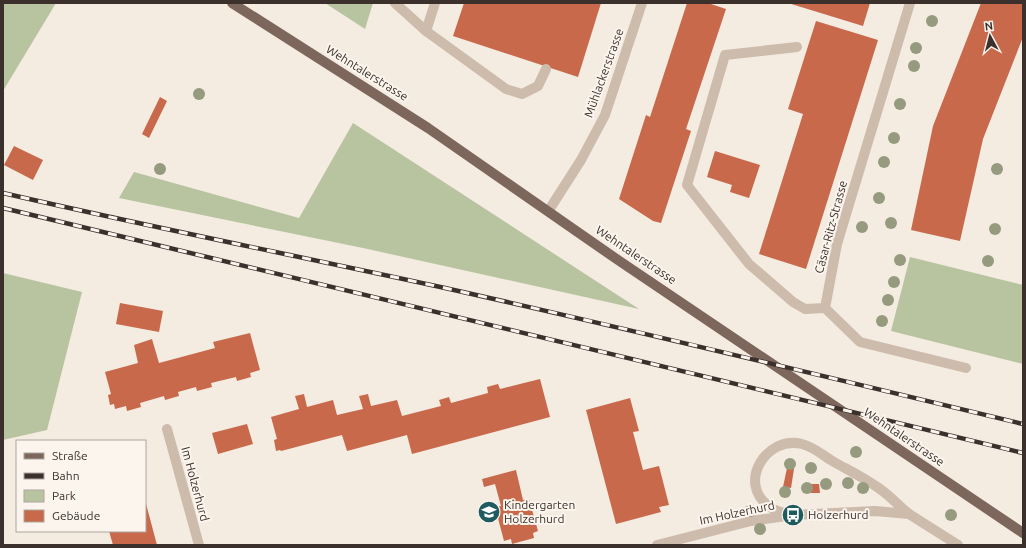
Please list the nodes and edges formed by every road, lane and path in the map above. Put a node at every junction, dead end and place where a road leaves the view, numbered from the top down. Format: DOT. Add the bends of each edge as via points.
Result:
graph roads {
  1 [pos="232,3"];
  2 [pos="395,3"];
  3 [pos="435,3"];
  4 [pos="642,3"];
  5 [pos="910,3"];
  6 [pos="426,32"];
  7 [pos="797,47"];
  8 [pos="546,69"];
  9 [pos="549,210"];
  10 [pos="825,308"];
  11 [pos="966,368"];
  12 [pos="167,429"];
  13 [pos="909,514"];
  14 [pos="793,516"];
  15 [pos="1023,533"];
  16 [pos="199,545"];
  17 [pos="659,545"];
  18 [pos="958,545"];
  1 -- 9 [label="main road, Wehntalerstrasse" via="388,101"];
  2 -- 6 [label="street"];
  3 -- 6 [label="street"];
  4 -- 9 [label="street, Mühlackerstrasse" via="605,115 581,160"];
  5 -- 10 [label="street, Cäsar-Ritz-Strasse" via="837,244"];
  6 -- 8 [label="street" via="506,90 522,94 538,86"];
  7 -- 10 [label="street" via="725,55 687,185 755,269 805,309"];
  9 -- 15 [label="main road, Wehntalerstrasse" via="618,260"];
  10 -- 11 [label="street" via="860,342"];
  12 -- 16 [label="street, Im Holzerhurd"];
  13 -- 14 [label="street, Im Holzerhurd" via="875,511"];
  13 -- 14 [label="street" via="883,492 815,450 802,444 787,443 774,448 761,459 757,467 755,486 769,507"];
  13 -- 18 [label="street, Im Holzerhurd"];
  14 -- 17 [label="street, Im Holzerhurd" via="751,521"];
}
